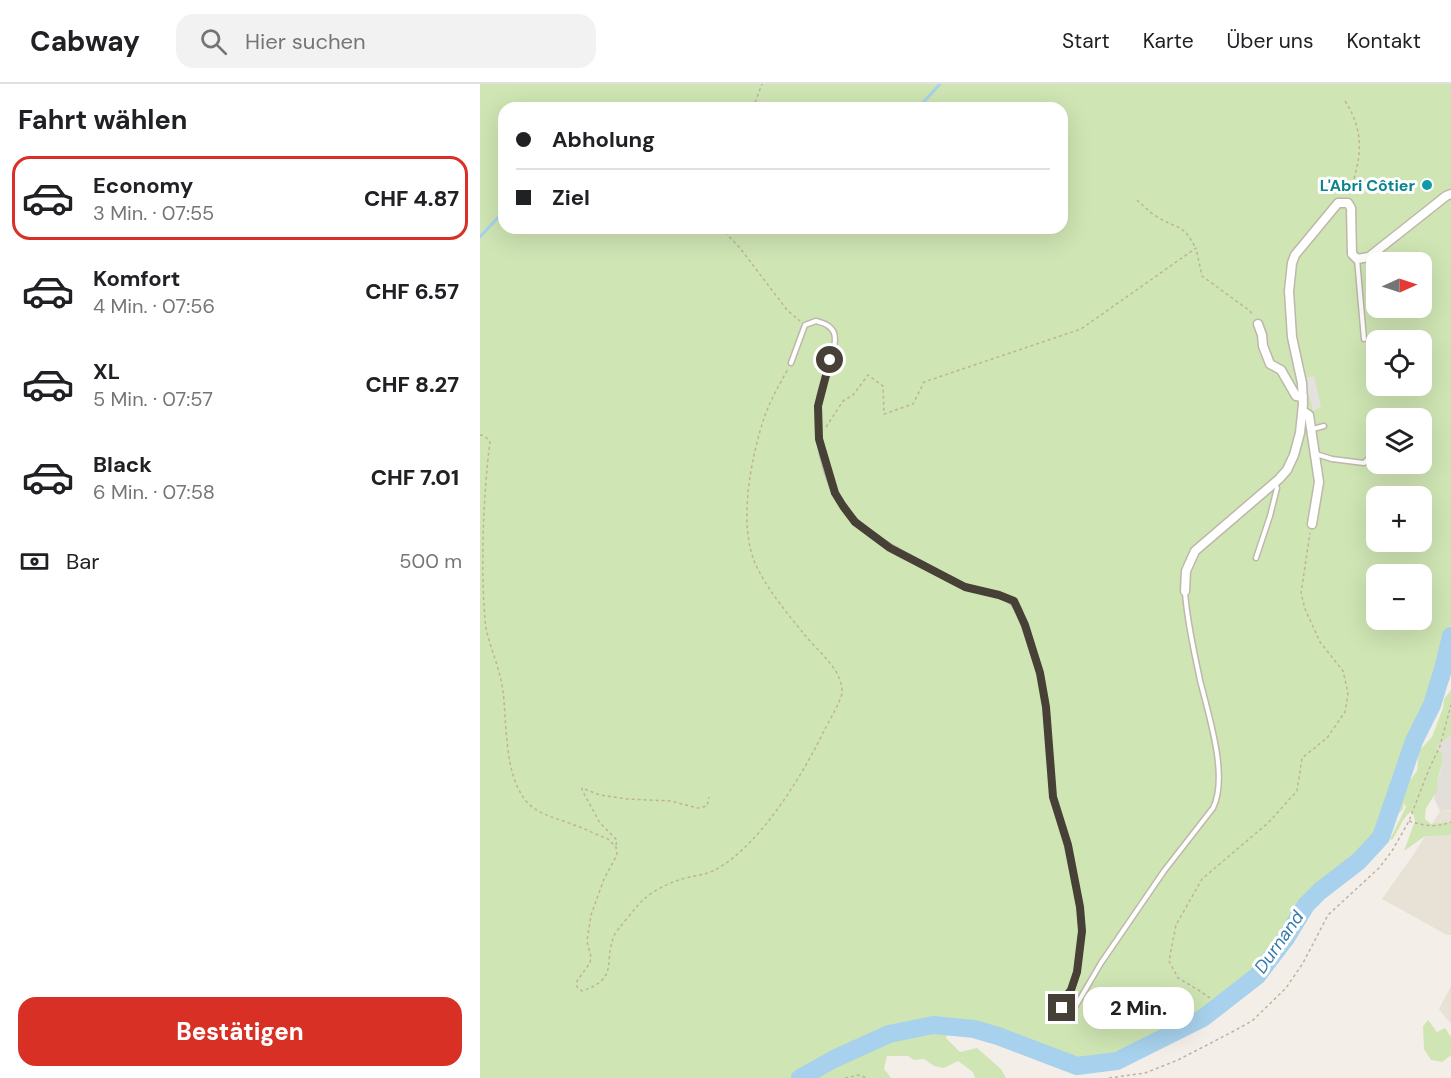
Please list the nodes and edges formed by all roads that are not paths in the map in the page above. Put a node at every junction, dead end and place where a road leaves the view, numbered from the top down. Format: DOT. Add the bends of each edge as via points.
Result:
graph roads {
  1 [pos="1451,194"];
  2 [pos="1357,259"];
  3 [pos="1258,324"];
  4 [pos="1364,339"];
  5 [pos="791,363"];
  6 [pos="1303,397"];
  7 [pos="1303,411"];
  8 [pos="1324,426"];
  9 [pos="1312,429"];
  10 [pos="1316,453"];
  11 [pos="1366,461"];
  12 [pos="1275,483"];
  13 [pos="1312,524"];
  14 [pos="1256,558"];
  15 [pos="1185,591"];
  1 -- 2 [label="street" via="1369,257"];
  2 -- 4 [label="lane"];
  2 -- 6 [label="street" via="1352,254 1352,208 1346,203 1333,207 1295,255 1289,291 1292,337"];
  3 -- 6 [label="street" via="1270,364 1281,370 1294,393"];
  5 -- 15 [label="lane" via="805,325 816,321 834,334 819,399 819,439 835,493 855,522 890,548 965,587 1014,601 1019,610 1040,673 1053,797 1068,845 1080,907 1082,931 1077,972 1064,999 1065,1013 1074,1009 1101,963 1217,799 1217,761"];
  6 -- 7 [label="street"];
  7 -- 9 [label="street" via="1309,415"];
  7 -- 12 [label="street" via="1291,462"];
  8 -- 9 [label="lane"];
  9 -- 10 [label="street"];
  10 -- 11 [label="lane" via="1332,459"];
  10 -- 13 [label="street" via="1319,482"];
  12 -- 14 [label="lane" via="1270,516"];
  12 -- 15 [label="street" via="1195,551 1186,571"];
}
